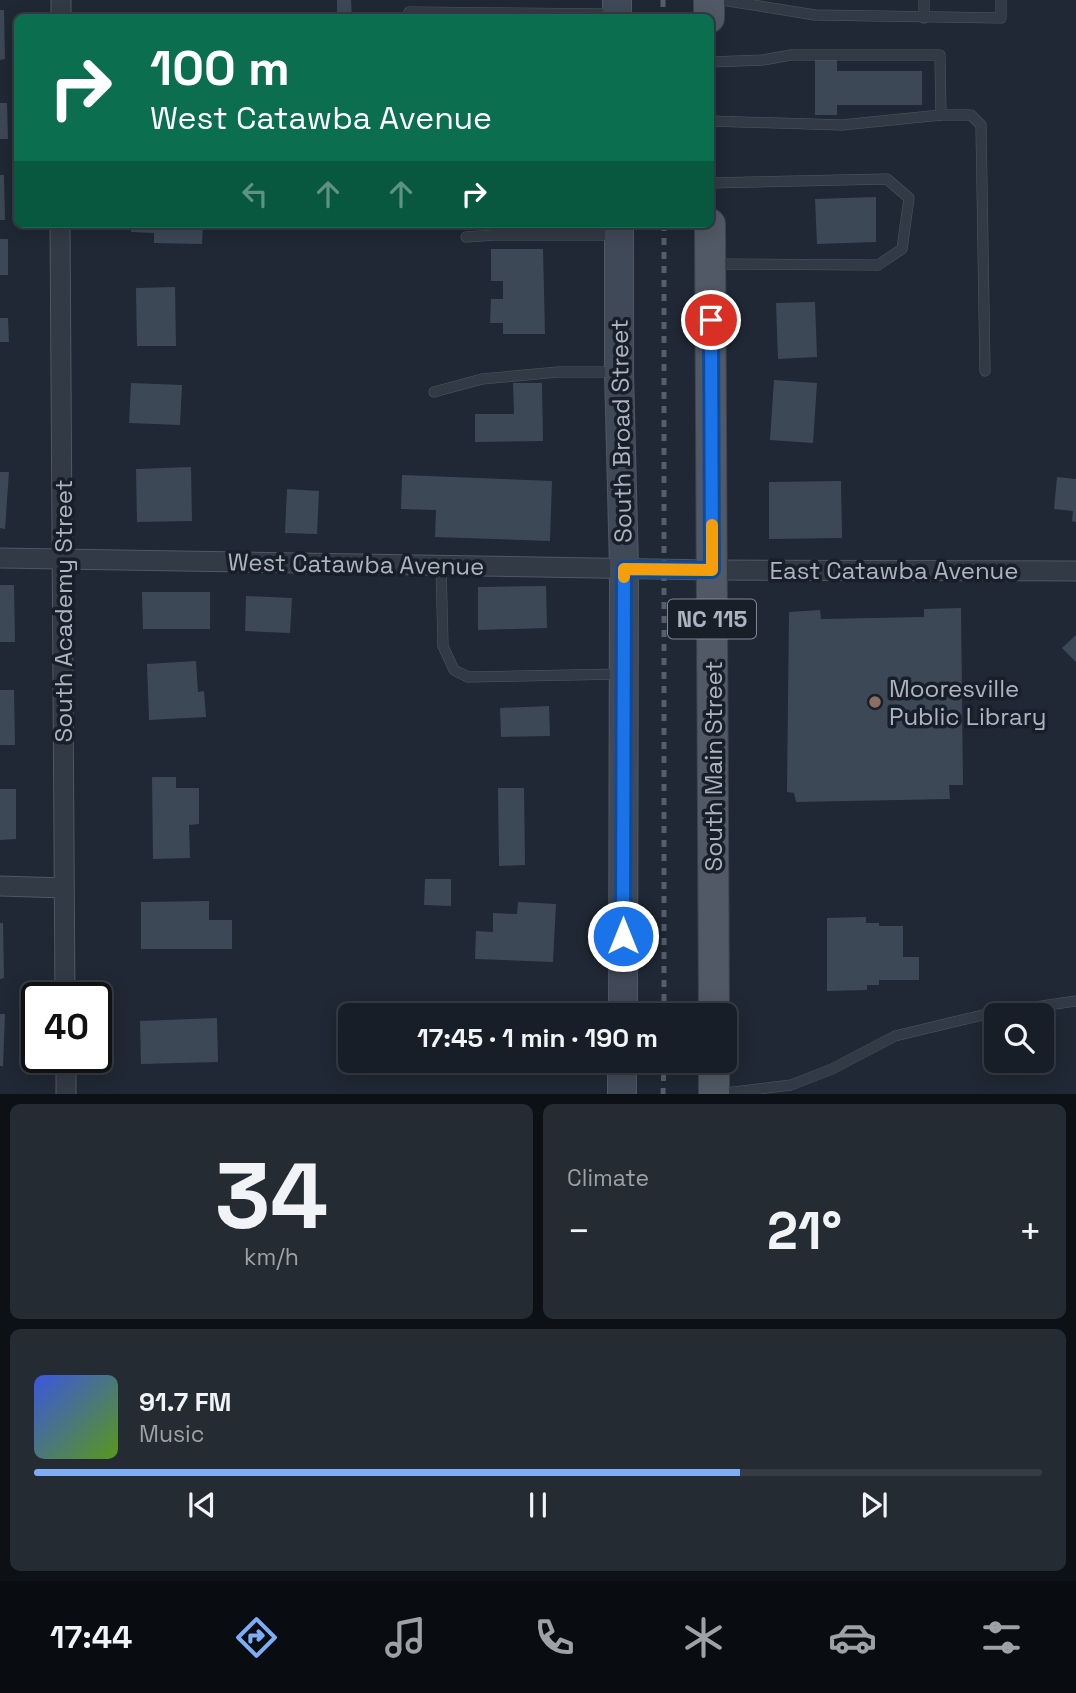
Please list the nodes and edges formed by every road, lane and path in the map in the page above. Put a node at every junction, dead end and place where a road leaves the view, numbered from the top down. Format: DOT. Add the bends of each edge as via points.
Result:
graph roads {
  1 [pos="722,0"];
  2 [pos="924,0"];
  3 [pos="1001,0"];
  4 [pos="617,11"];
  5 [pos="409,12"];
  6 [pos="924,18"];
  7 [pos="714,62"];
  8 [pos="941,115"];
  9 [pos="714,121"];
  10 [pos="714,183"];
  11 [pos="60,228"];
  12 [pos="710,228"];
  13 [pos="619,230"];
  14 [pos="466,237"];
  15 [pos="710,264"];
  16 [pos="985,371"];
  17 [pos="619,372"];
  18 [pos="434,392"];
  19 [pos="0,558"];
  20 [pos="63,559"];
  21 [pos="441,565"];
  22 [pos="624,569"];
  23 [pos="712,570"];
  24 [pos="1076,571"];
  25 [pos="624,674"];
  26 [pos="0,886"];
  27 [pos="64,888"];
  28 [pos="65,982"];
  29 [pos="1076,1000"];
  30 [pos="623,1003"];
  31 [pos="714,1003"];
  32 [pos="66,1073"];
  33 [pos="622,1073"];
  34 [pos="714,1073"];
  35 [pos="66,1094"];
  36 [pos="622,1094"];
  37 [pos="714,1094"];
  1 -- 6 [label="lane" via="815,15"];
  2 -- 6 [label="lane"];
  3 -- 6 [label="lane" via="1002,18"];
  4 -- 5 [label="lane"];
  7 -- 8 [label="lane" via="791,55 940,55"];
  8 -- 9 [label="lane" via="842,125"];
  8 -- 16 [label="lane" via="971,115 981,125"];
  10 -- 15 [label="lane" via="887,179 909,198 902,248 878,265"];
  11 -- 20 [label="street, South Academy Street"];
  12 -- 15 [label="main road, South Main Street / NC 115"];
  13 -- 14 [label="lane"];
  13 -- 17 [label="street, South Broad Street"];
  15 -- 23 [label="main road, South Main Street / NC 115"];
  17 -- 18 [label="lane" via="482,379"];
  17 -- 22 [label="street, South Broad Street"];
  19 -- 20 [label="street, West Catawba Avenue"];
  20 -- 21 [label="street, West Catawba Avenue"];
  20 -- 27 [label="street, South Academy Street"];
  21 -- 22 [label="street, West Catawba Avenue"];
  21 -- 25 [label="lane" via="443,646 454,670 468,677"];
  22 -- 23 [label="street, West Catawba Avenue"];
  22 -- 25 [label="street, South Broad Street"];
  23 -- 24 [label="street, East Catawba Avenue"];
  23 -- 31 [label="main road, South Main Street / NC 115"];
  25 -- 30 [label="street, South Broad Street"];
  26 -- 27 [label="street"];
  27 -- 28 [label="street, South Academy Street"];
  29 -- 37 [label="lane" via="987,1014 895,1036 790,1085"];
  32 -- 35 [label="street"];
  33 -- 36 [label="street"];
  34 -- 37 [label="main road"];
}
